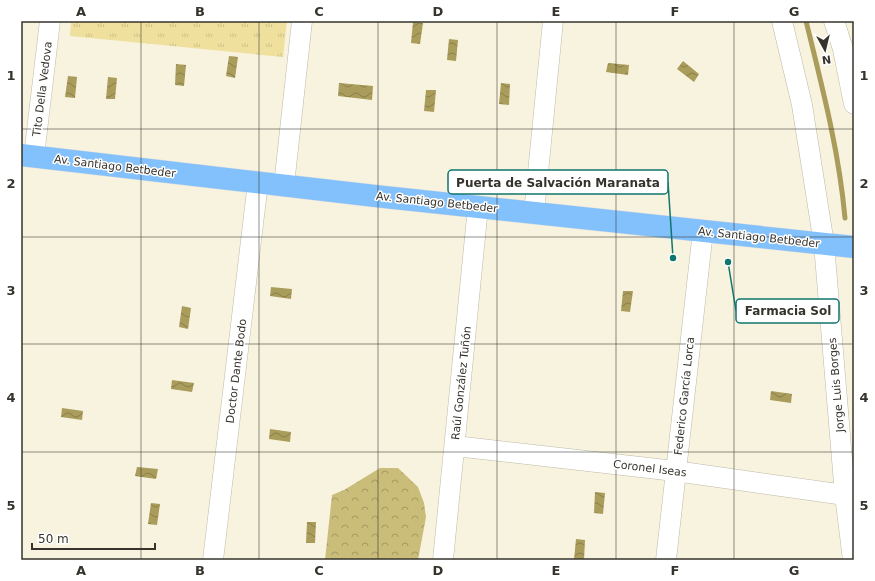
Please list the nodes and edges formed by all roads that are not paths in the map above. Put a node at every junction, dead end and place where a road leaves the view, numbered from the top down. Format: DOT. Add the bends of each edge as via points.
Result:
graph roads {
  1 [pos="50,21"];
  2 [pos="302,21"];
  3 [pos="553,21"];
  4 [pos="782,21"];
  5 [pos="834,21"];
  6 [pos="854,104"];
  7 [pos="28,155"];
  8 [pos="258,182"];
  9 [pos="284,185"];
  10 [pos="478,207"];
  11 [pos="534,213"];
  12 [pos="703,231"];
  13 [pos="824,244"];
  14 [pos="854,247"];
  15 [pos="455,446"];
  16 [pos="675,471"];
  17 [pos="845,495"];
  18 [pos="214,560"];
  19 [pos="443,560"];
  20 [pos="666,560"];
  21 [pos="853,560"];
  1 -- 7 [label="street, Tito Della Vedova"];
  2 -- 9 [label="street"];
  3 -- 11 [label="street"];
  4 -- 13 [label="street, Jorge Luis Borges" via="802,104"];
  5 -- 6 [label="street" via="843,49"];
  7 -- 8 [label="main road, Av. Santiago Betbeder"];
  8 -- 9 [label="main road, Av. Santiago Betbeder"];
  8 -- 18 [label="street, Doctor Dante Bodo"];
  9 -- 10 [label="main road, Av. Santiago Betbeder"];
  10 -- 11 [label="main road, Av. Santiago Betbeder"];
  10 -- 15 [label="street, Raúl González Tuñón"];
  11 -- 12 [label="main road, Av. Santiago Betbeder"];
  12 -- 13 [label="main road, Av. Santiago Betbeder"];
  12 -- 16 [label="street, Federico García Lorca"];
  13 -- 14 [label="main road, Av. Santiago Betbeder"];
  13 -- 17 [label="street, Jorge Luis Borges"];
  15 -- 16 [label="street, Coronel Iseas"];
  15 -- 19 [label="street, Raúl González Tuñón"];
  16 -- 17 [label="street, Coronel Iseas"];
  16 -- 20 [label="street, Federico García Lorca"];
  17 -- 21 [label="street, Jorge Luis Borges"];
}
